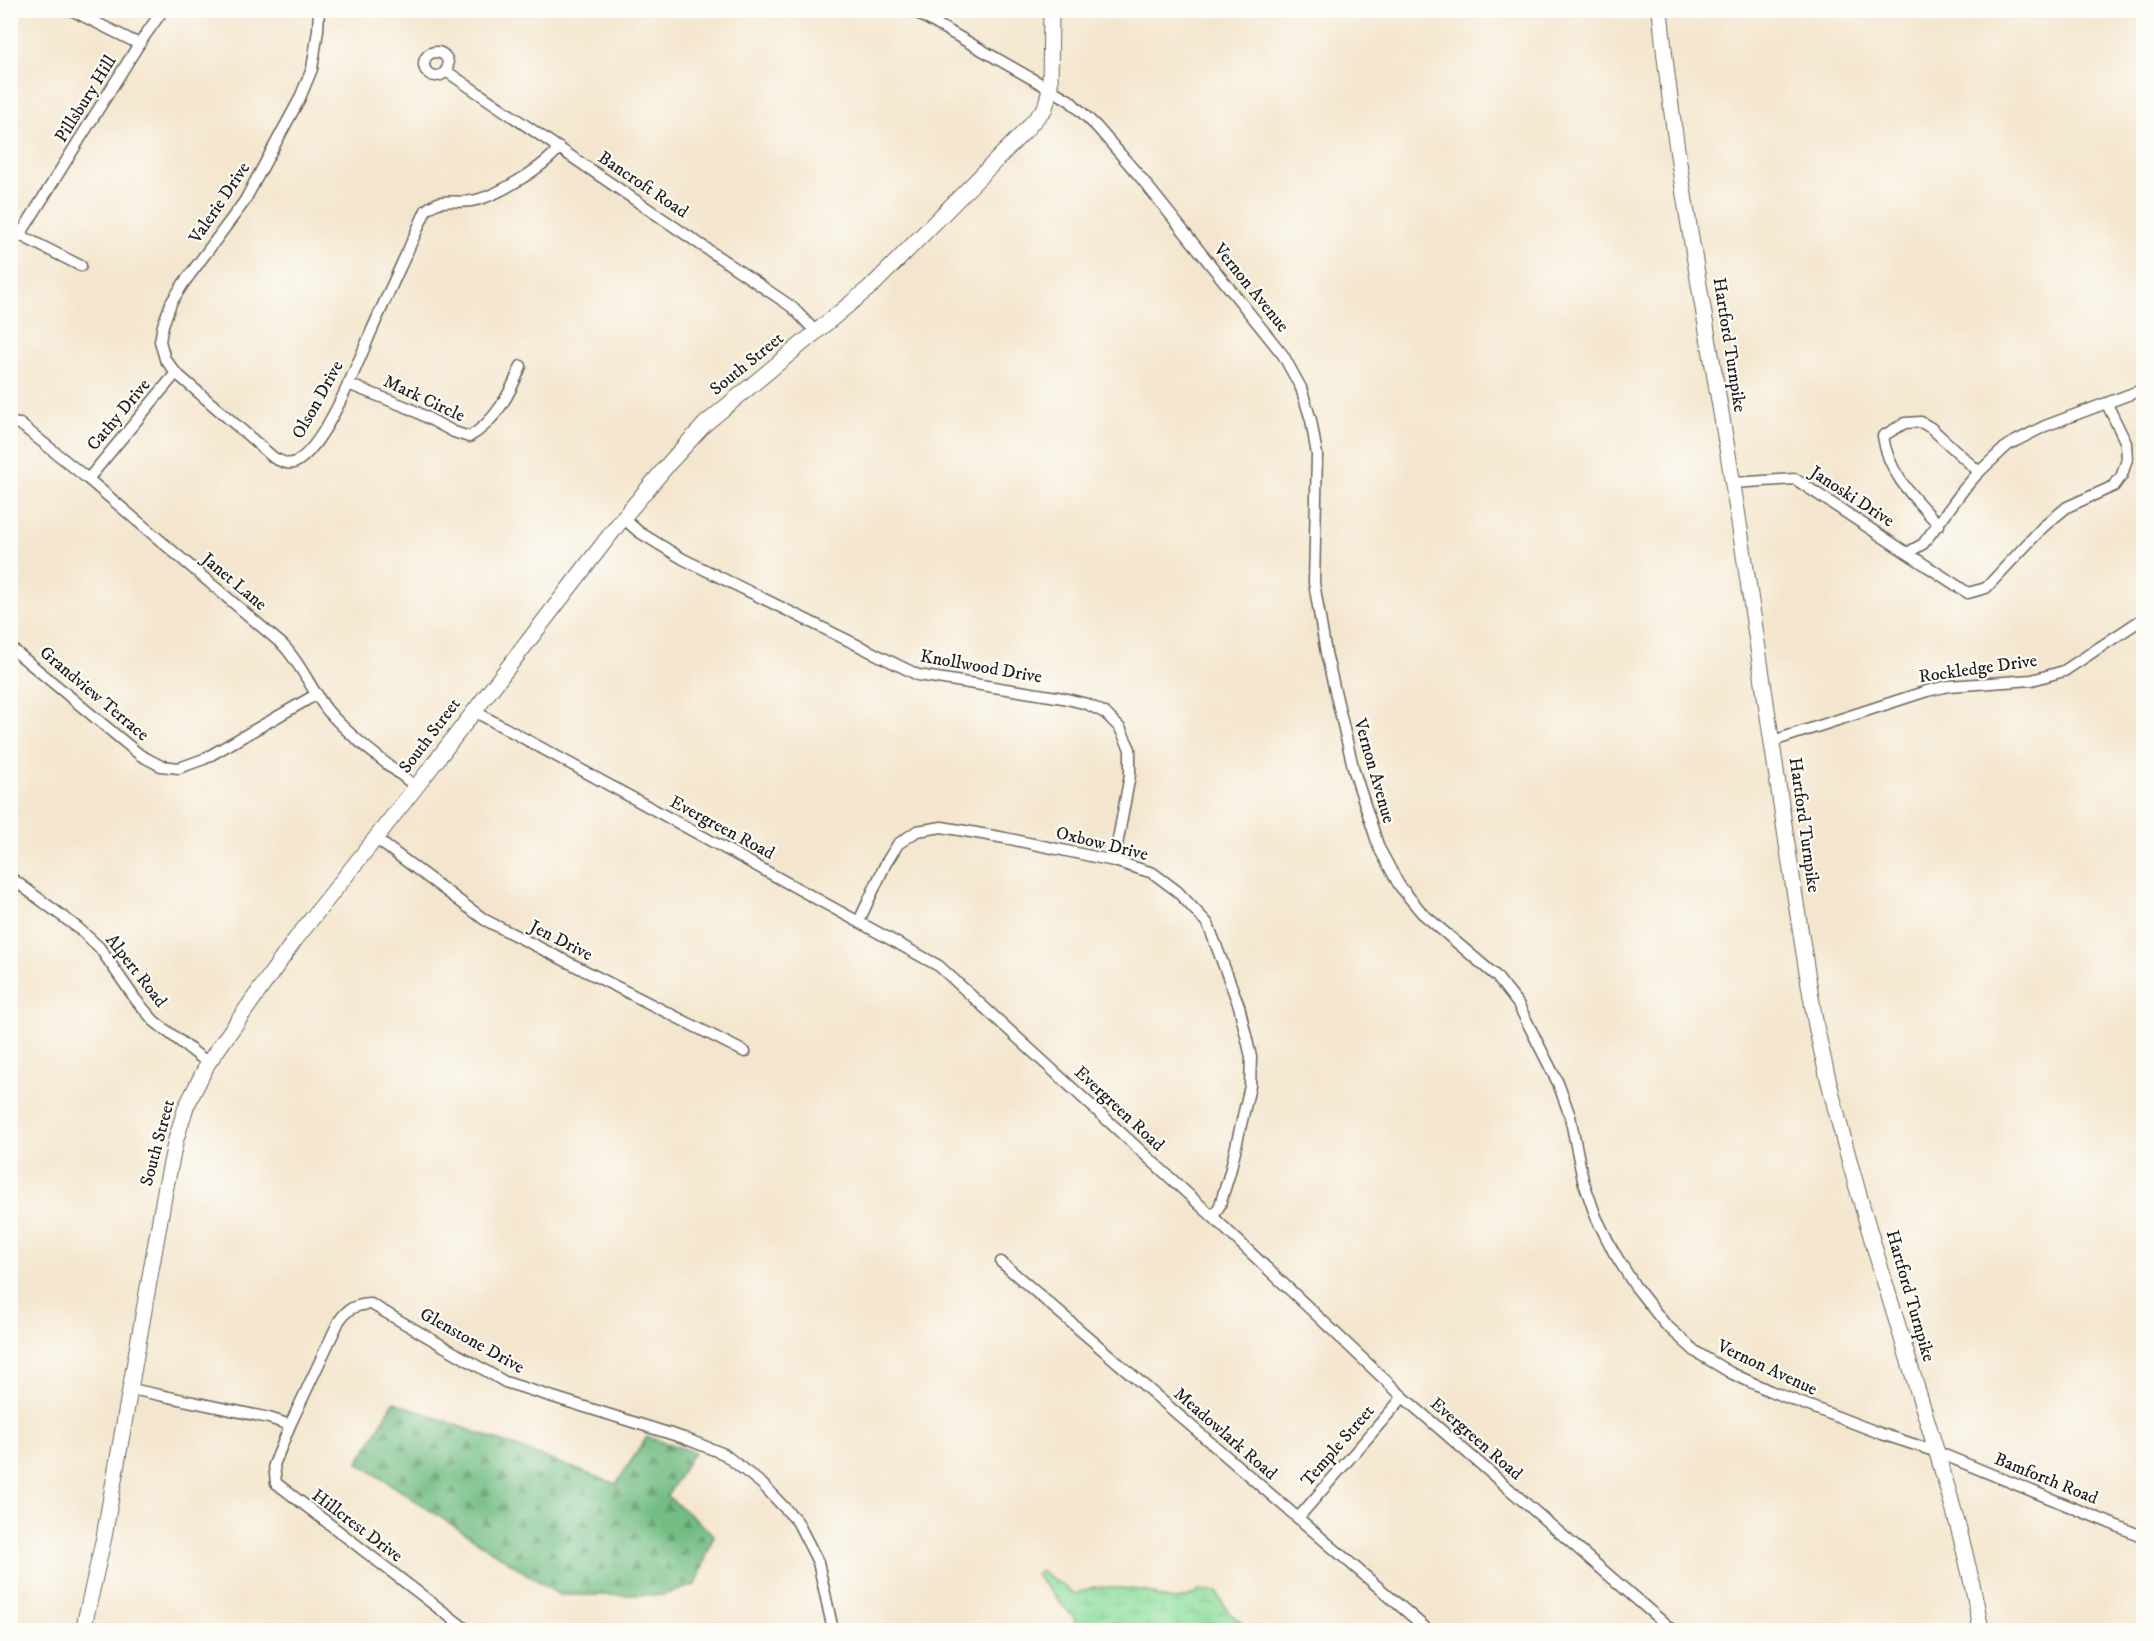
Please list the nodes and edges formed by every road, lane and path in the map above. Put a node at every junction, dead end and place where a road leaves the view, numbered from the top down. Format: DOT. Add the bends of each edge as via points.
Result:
graph roads {
  1 [pos="71,10"];
  2 [pos="164,10"];
  3 [pos="319,10"];
  4 [pos="912,10"];
  5 [pos="1051,10"];
  6 [pos="1660,10"];
  7 [pos="139,44"];
  8 [pos="446,71"];
  9 [pos="1050,89"];
  10 [pos="559,148"];
  11 [pos="15,233"];
  12 [pos="81,266"];
  13 [pos="816,332"];
  14 [pos="521,366"];
  15 [pos="176,373"];
  16 [pos="348,384"];
  17 [pos="2144,389"];
  18 [pos="2107,404"];
  19 [pos="10,423"];
  20 [pos="1979,472"];
  21 [pos="88,478"];
  22 [pos="1733,483"];
  23 [pos="622,518"];
  24 [pos="1939,525"];
  25 [pos="1907,553"];
  26 [pos="2144,618"];
  27 [pos="10,647"];
  28 [pos="317,694"];
  29 [pos="474,711"];
  30 [pos="1773,741"];
  31 [pos="416,787"];
  32 [pos="375,838"];
  33 [pos="1114,861"];
  34 [pos="10,877"];
  35 [pos="859,921"];
  36 [pos="745,1052"];
  37 [pos="208,1063"];
  38 [pos="1212,1218"];
  39 [pos="1001,1262"];
  40 [pos="131,1389"];
  41 [pos="1403,1397"];
  42 [pos="290,1425"];
  43 [pos="1937,1452"];
  44 [pos="1298,1518"];
  45 [pos="2144,1537"];
  46 [pos="83,1630"];
  47 [pos="467,1630"];
  48 [pos="833,1630"];
  49 [pos="1428,1630"];
  50 [pos="1672,1630"];
  51 [pos="1982,1630"];
  1 -- 7 [label="street, Pillsbury Hill"];
  2 -- 7 [label="street"];
  3 -- 15 [label="street, Valerie Drive" via="312,69 299,100 244,202 183,284 162,325 160,341 165,359"];
  4 -- 9 [label="street, Vernon Avenue"];
  5 -- 9 [label="street, South Street"];
  6 -- 22 [label="street, Hartford Turnpike" via="1686,204"];
  7 -- 11 [label="street, Pillsbury Hill"];
  8 -- 10 [label="street, Bancroft Road"];
  9 -- 13 [label="street, South Street" via="1045,108 1024,132 875,283"];
  9 -- 43 [label="street, Vernon Avenue" via="1069,100 1140,178 1283,355 1301,388 1317,455 1314,583 1324,642 1354,771 1379,848 1399,885 1422,914 1496,975 1518,1004 1558,1083 1596,1217 1635,1286 1670,1329 1696,1352 1731,1373"];
  10 -- 13 [label="street, Bancroft Road" via="792,307"];
  10 -- 16 [label="street, Olson Drive" via="533,171 503,189 471,201 444,200 426,210"];
  11 -- 12 [label="street, Pillsbury Hill"];
  13 -- 23 [label="street, South Street" via="705,424"];
  14 -- 16 [label="street, Mark Circle" via="510,394 482,429 468,437"];
  15 -- 16 [label="street, Olson Drive" via="274,458 287,464 297,462 309,452"];
  15 -- 21 [label="street, Cathy Drive"];
  17 -- 18 [label="street"];
  18 -- 20 [label="street" via="2045,426 2008,445"];
  18 -- 25 [label="street, Janoski Drive" via="2126,443 2127,459 2121,476 2114,486 2067,507 1986,588 1968,593"];
  19 -- 21 [label="street, Janet Lane" via="20,424"];
  20 -- 24 [label="street"];
  20 -- 24 [label="street" via="1921,422 1905,423 1883,436 1885,452 1899,479"];
  21 -- 28 [label="street, Janet Lane" via="284,645"];
  22 -- 25 [label="street, Janoski Drive" via="1795,479"];
  22 -- 30 [label="street, Hartford Turnpike"];
  23 -- 29 [label="street, South Street"];
  23 -- 33 [label="street, Knollwood Drive" via="683,559 918,675 1063,698 1105,713 1120,728 1130,749 1130,775"];
  24 -- 25 [label="street" via="1923,544"];
  26 -- 30 [label="street, Rockledge Drive" via="2064,671 2032,680 1928,691"];
  27 -- 28 [label="street, Grandview Terrace" via="140,755 161,766 179,768 204,759"];
  28 -- 31 [label="street, Janet Lane" via="347,730"];
  29 -- 31 [label="street, South Street"];
  29 -- 35 [label="street, Evergreen Road"];
  30 -- 43 [label="street, Hartford Turnpike" via="1805,961 1831,1097"];
  31 -- 32 [label="street, South Street"];
  32 -- 36 [label="street, Jen Drive" via="484,920"];
  32 -- 37 [label="street, South Street" via="295,940"];
  33 -- 35 [label="street, Oxbow Drive" via="942,827 917,831 898,844"];
  33 -- 38 [label="street, Oxbow Drive" via="1153,873 1196,909 1208,924 1239,1006 1251,1058 1250,1086 1230,1172"];
  34 -- 37 [label="street, Alpert Road" via="99,947 154,1021"];
  35 -- 38 [label="street, Evergreen Road" via="939,966 962,985"];
  37 -- 40 [label="street, South Street" via="186,1107 176,1139"];
  38 -- 41 [label="street, Evergreen Road"];
  39 -- 44 [label="street, Meadowlark Road"];
  40 -- 42 [label="street"];
  40 -- 46 [label="street, South Street"];
  41 -- 44 [label="street, Temple Street"];
  41 -- 50 [label="street, Evergreen Road"];
  42 -- 47 [label="street, Hillcrest Drive" via="274,1465 276,1483"];
  42 -- 48 [label="street, Glenstone Drive" via="339,1321 347,1310 371,1304 505,1382 724,1454 762,1484 797,1521 818,1562"];
  43 -- 45 [label="street, Bamforth Road"];
  43 -- 51 [label="street, Hartford Turnpike"];
  44 -- 49 [label="street, Meadowlark Road"];
}
